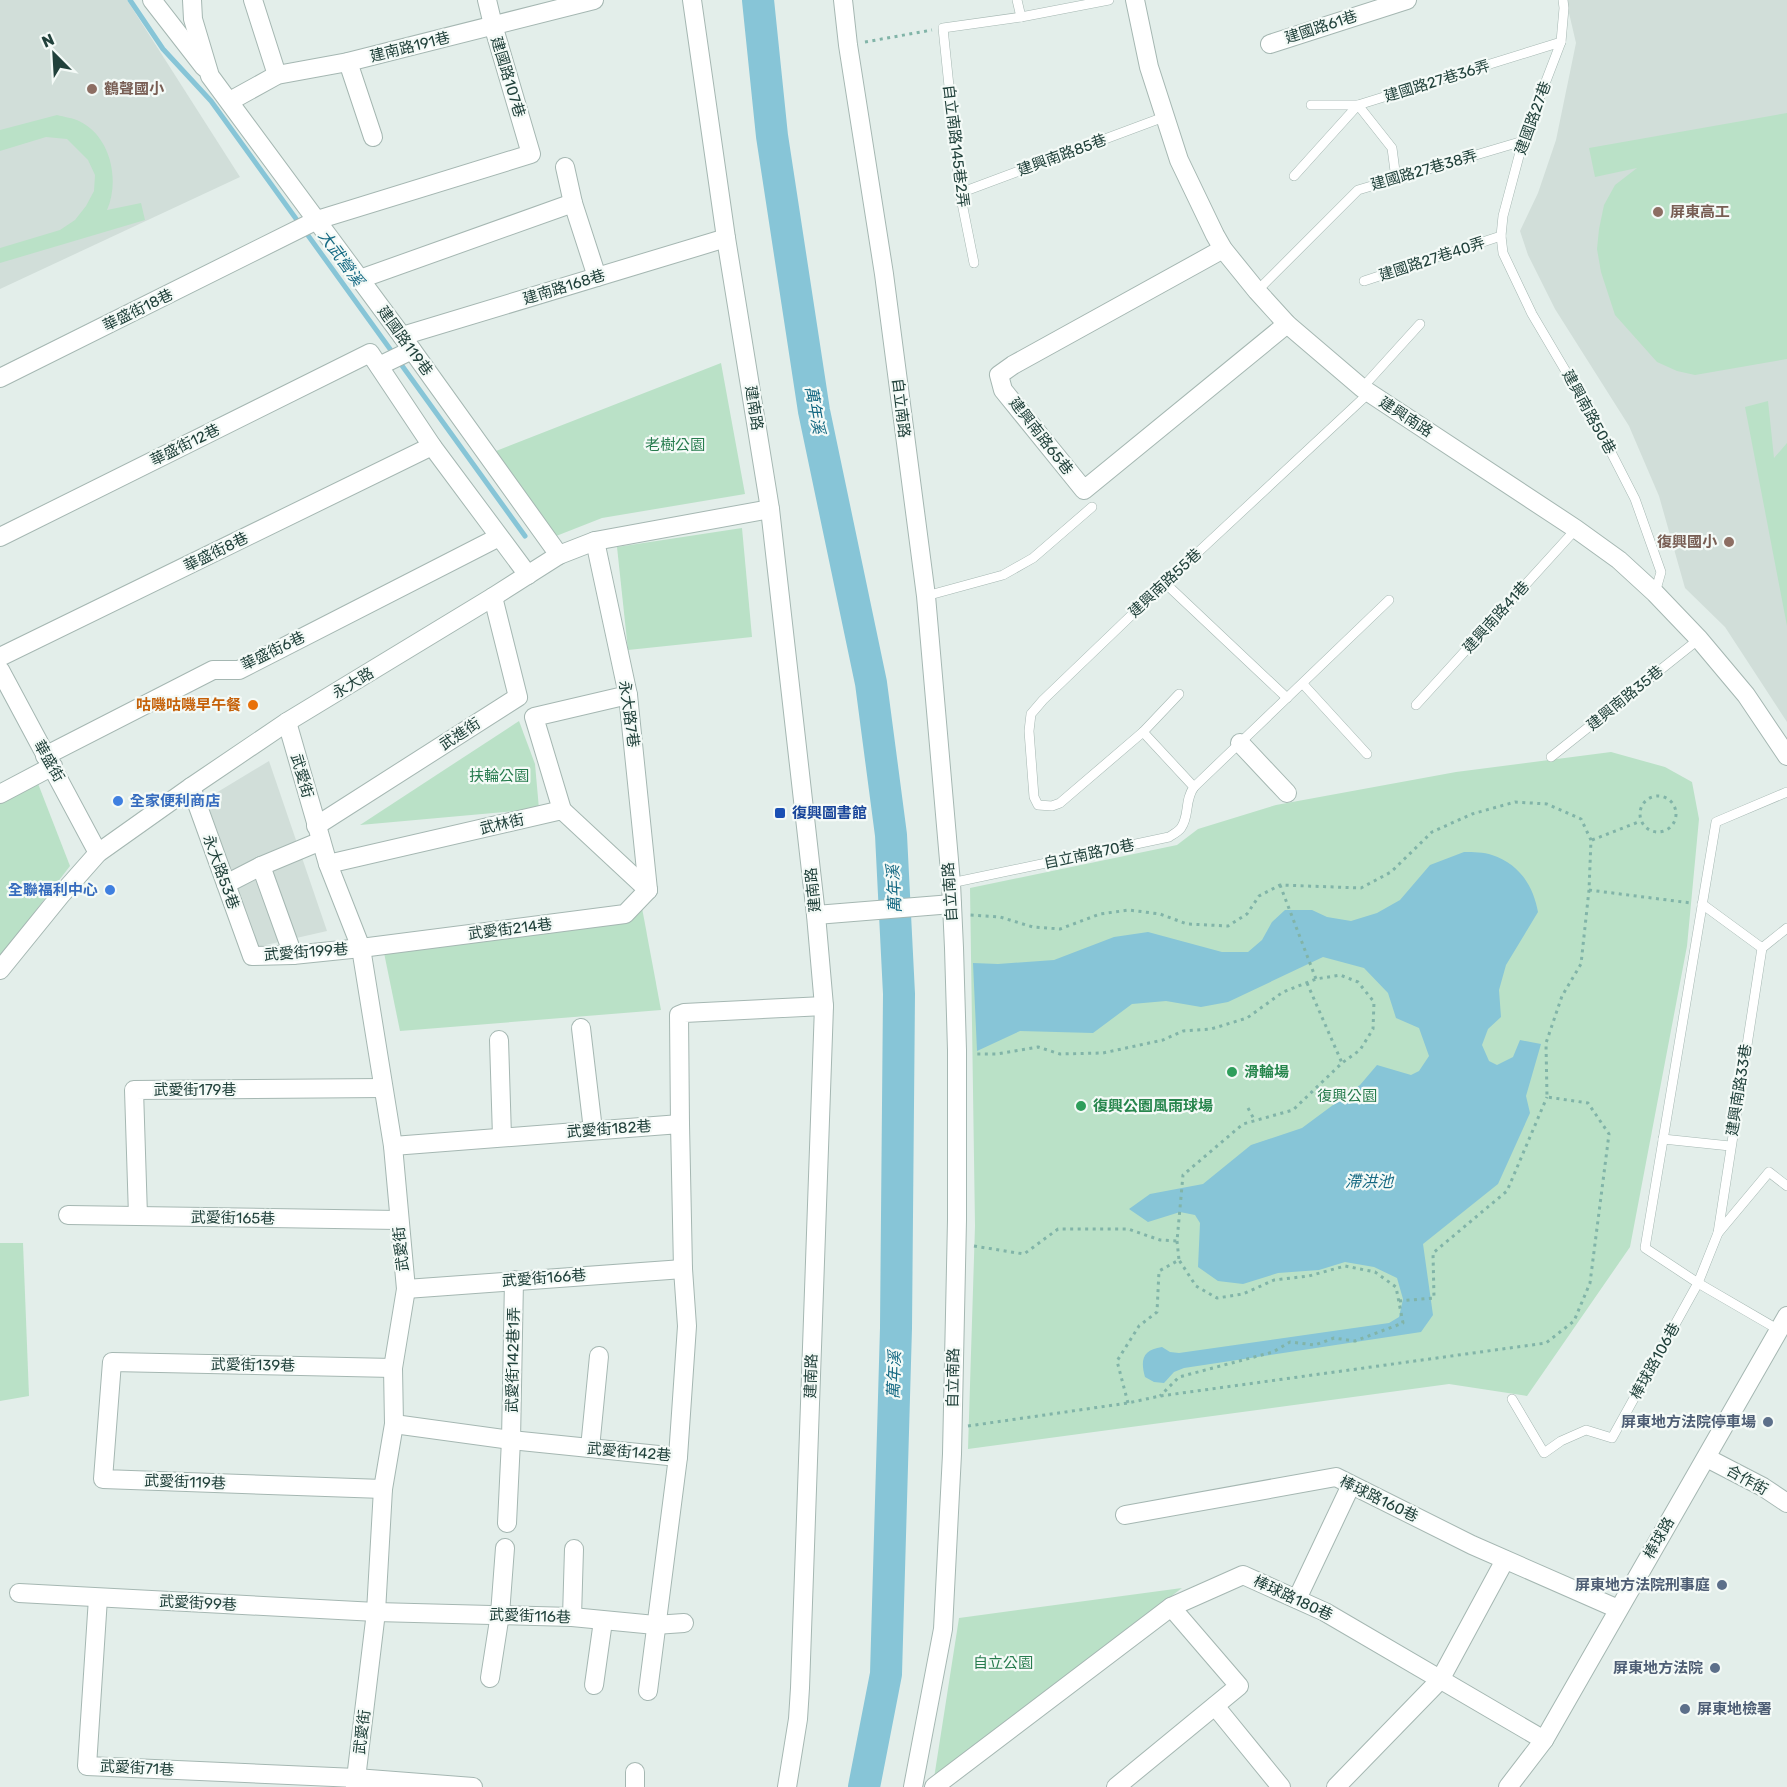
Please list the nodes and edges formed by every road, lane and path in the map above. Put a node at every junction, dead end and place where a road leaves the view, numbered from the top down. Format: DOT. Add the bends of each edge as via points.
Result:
graph roads {
  1 [pos="152,0"];
  2 [pos="192,0"];
  3 [pos="253,0"];
  4 [pos="488,0"];
  5 [pos="594,0"];
  6 [pos="692,0"];
  7 [pos="843,0"];
  8 [pos="1017,0"];
  9 [pos="1109,0"];
  10 [pos="1135,0"];
  11 [pos="1407,0"];
  12 [pos="1563,0"];
  13 [pos="1021,17"];
  14 [pos="493,25"];
  15 [pos="943,28"];
  16 [pos="1561,42"];
  17 [pos="1270,44"];
  18 [pos="848,45"];
  19 [pos="348,62"];
  20 [pos="277,75"];
  21 [pos="210,76"];
  22 [pos="230,102"];
  23 [pos="1311,105"];
  24 [pos="1358,105"];
  25 [pos="1164,117"];
  26 [pos="372,137"];
  27 [pos="1523,141"];
  28 [pos="531,154"];
  29 [pos="565,167"];
  30 [pos="1294,176"];
  31 [pos="1396,179"];
  32 [pos="960,193"];
  33 [pos="573,203"];
  34 [pos="317,220"];
  35 [pos="1501,236"];
  36 [pos="726,238"];
  37 [pos="1223,249"];
  38 [pos="974,263"];
  39 [pos="597,277"];
  40 [pos="360,279"];
  41 [pos="1364,281"];
  42 [pos="1257,291"];
  43 [pos="1287,324"];
  44 [pos="1420,324"];
  45 [pos="393,353"];
  46 [pos="0,378"];
  47 [pos="1365,391"];
  48 [pos="432,446"];
  49 [pos="1092,507"];
  50 [pos="770,509"];
  51 [pos="1576,529"];
  52 [pos="0,537"];
  53 [pos="499,537"];
  54 [pos="596,541"];
  55 [pos="559,555"];
  56 [pos="528,575"];
  57 [pos="1165,582"];
  58 [pos="1655,593"];
  59 [pos="926,596"];
  60 [pos="494,597"];
  61 [pos="1389,600"];
  62 [pos="1699,639"];
  63 [pos="0,657"];
  64 [pos="0,670"];
  65 [pos="1303,684"];
  66 [pos="1179,694"];
  67 [pos="628,695"];
  68 [pos="518,697"];
  69 [pos="1287,698"];
  70 [pos="1416,705"];
  71 [pos="534,717"];
  72 [pos="287,722"];
  73 [pos="1143,732"];
  74 [pos="1240,743"];
  75 [pos="1367,754"];
  76 [pos="1787,756"];
  77 [pos="1551,757"];
  78 [pos="49,761"];
  79 [pos="191,787"];
  80 [pos="1194,787"];
  81 [pos="1787,792"];
  82 [pos="1287,793"];
  83 [pos="0,794"];
  84 [pos="561,810"];
  85 [pos="1641,821"];
  86 [pos="319,834"];
  87 [pos="1591,840"];
  88 [pos="98,853"];
  89 [pos="328,864"];
  90 [pos="261,866"];
  91 [pos="951,883"];
  92 [pos="226,884"];
  93 [pos="1280,885"];
  94 [pos="648,890"];
  95 [pos="1589,890"];
  96 [pos="1702,904"];
  97 [pos="958,910"];
  98 [pos="816,915"];
  99 [pos="1787,928"];
  100 [pos="361,948"];
  101 [pos="1762,948"];
  102 [pos="293,955"];
  103 [pos="252,956"];
  104 [pos="0,970"];
  105 [pos="1316,979"];
  106 [pos="1307,983"];
  107 [pos="824,1006"];
  108 [pos="581,1028"];
  109 [pos="499,1040"];
  110 [pos="962,1052"];
  111 [pos="1342,1063"];
  112 [pos="383,1088"];
  113 [pos="1547,1097"];
  114 [pos="1248,1108"];
  115 [pos="1255,1121"];
  116 [pos="680,1124"];
  117 [pos="593,1130"];
  118 [pos="502,1137"];
  119 [pos="1664,1138"];
  120 [pos="393,1146"];
  121 [pos="1730,1146"];
  122 [pos="1787,1186"];
  123 [pos="68,1215"];
  124 [pos="138,1216"];
  125 [pos="398,1220"];
  126 [pos="1718,1233"];
  127 [pos="1177,1241"];
  128 [pos="974,1245"];
  129 [pos="1179,1260"];
  130 [pos="683,1269"];
  131 [pos="514,1280"];
  132 [pos="1698,1283"];
  133 [pos="406,1289"];
  134 [pos="1399,1301"];
  135 [pos="1783,1323"];
  136 [pos="599,1356"];
  137 [pos="112,1362"];
  138 [pos="393,1368"];
  139 [pos="1160,1396"];
  140 [pos="1512,1399"];
  141 [pos="1128,1403"];
  142 [pos="394,1424"];
  143 [pos="963,1427"];
  144 [pos="511,1440"];
  145 [pos="590,1448"];
  146 [pos="678,1457"];
  147 [pos="1707,1458"];
  148 [pos="1351,1485"];
  149 [pos="383,1489"];
  150 [pos="1787,1503"];
  151 [pos="1125,1515"];
  152 [pos="507,1523"];
  153 [pos="505,1548"];
  154 [pos="574,1549"];
  155 [pos="1505,1560"];
  156 [pos="19,1593"];
  157 [pos="98,1598"];
  158 [pos="1297,1599"];
  159 [pos="1171,1607"];
  160 [pos="1618,1609"];
  161 [pos="376,1612"];
  162 [pos="500,1614"];
  163 [pos="572,1617"];
  164 [pos="603,1621"];
  165 [pos="684,1623"];
  166 [pos="655,1625"];
  167 [pos="490,1678"];
  168 [pos="1440,1680"];
  169 [pos="594,1685"];
  170 [pos="648,1691"];
  171 [pos="1215,1706"];
  172 [pos="1544,1740"];
  173 [pos="356,1783"];
  174 [pos="1126,1784"];
  175 [pos="473,1787"];
  176 [pos="787,1787"];
  177 [pos="913,1787"];
  178 [pos="934,1787"];
  179 [pos="1281,1787"];
  180 [pos="1336,1787"];
  181 [pos="1508,1787"];
  1 -- 21 [label="street"];
  2 -- 21 [label="street, 建國路119巷" via="193,19"];
  3 -- 20 [label="street"];
  4 -- 14 [label="street, 建國路107巷"];
  5 -- 14 [label="street, 建南路191巷"];
  6 -- 36 [label="street, 建南路"];
  7 -- 18 [label="street, 自立南路"];
  8 -- 13 [label="lane"];
  9 -- 13 [label="lane"];
  10 -- 25 [label="street, 建興南路"];
  11 -- 17 [label="street, 建國路61巷"];
  12 -- 16 [label="lane, 建國路27巷"];
  13 -- 15 [label="lane"];
  14 -- 19 [label="street, 建南路191巷"];
  14 -- 28 [label="street, 建國路107巷"];
  15 -- 18 [label="path"];
  15 -- 32 [label="lane, 自立南路145巷2弄"];
  16 -- 24 [label="lane, 建國路27巷36弄"];
  16 -- 27 [label="lane, 建國路27巷"];
  18 -- 59 [label="street, 自立南路" via="884,274"];
  19 -- 20 [label="street, 建南路191巷"];
  19 -- 26 [label="street"];
  20 -- 22 [label="street, 建南路191巷"];
  21 -- 22 [label="street, 建國路119巷"];
  22 -- 34 [label="street, 建國路119巷"];
  23 -- 24 [label="lane, 建國路27巷36弄"];
  24 -- 30 [label="lane"];
  24 -- 31 [label="lane" via="1392,148"];
  25 -- 32 [label="lane, 建興南路85巷"];
  25 -- 37 [label="street, 建興南路" via="1179,160"];
  27 -- 31 [label="lane, 建國路27巷38弄"];
  27 -- 35 [label="lane, 建國路27巷"];
  28 -- 34 [label="street, 華盛街18巷"];
  29 -- 33 [label="street"];
  31 -- 42 [label="lane, 建國路27巷38弄" via="1358,190"];
  32 -- 38 [label="lane, 自立南路145巷2弄"];
  33 -- 39 [label="street"];
  33 -- 40 [label="street"];
  34 -- 40 [label="street, 建國路119巷"];
  34 -- 46 [label="street, 華盛街18巷"];
  35 -- 41 [label="lane, 建國路27巷40弄"];
  35 -- 58 [label="lane, 建興南路50巷" via="1503,253 1532,315 1594,419 1635,499 1660,572"];
  36 -- 39 [label="street, 建南路168巷"];
  36 -- 50 [label="street, 建南路"];
  37 -- 42 [label="street, 建興南路"];
  37 -- 43 [label="street, 建興南路65巷" via="999,375 1004,390 1084,490"];
  39 -- 45 [label="street, 建南路168巷"];
  40 -- 45 [label="street, 建國路119巷"];
  42 -- 43 [label="street, 建興南路"];
  43 -- 47 [label="street, 建興南路"];
  44 -- 47 [label="lane, 建興南路55巷"];
  45 -- 48 [label="street"];
  45 -- 52 [label="street, 華盛街12巷"];
  45 -- 55 [label="street, 建國路119巷"];
  47 -- 51 [label="street, 建興南路"];
  47 -- 57 [label="lane, 建興南路55巷"];
  48 -- 53 [label="street"];
  48 -- 63 [label="street, 華盛街8巷"];
  49 -- 59 [label="lane" via="1034,558 1002,575"];
  50 -- 54 [label="street, 永大路"];
  50 -- 98 [label="street, 建南路"];
  51 -- 58 [label="street, 建興南路"];
  51 -- 70 [label="lane, 建興南路41巷"];
  53 -- 56 [label="street"];
  53 -- 78 [label="street, 華盛街6巷" via="239,670 213,670"];
  54 -- 55 [label="street, 永大路"];
  54 -- 67 [label="street, 永大路7巷"];
  55 -- 56 [label="street, 永大路"];
  56 -- 60 [label="street, 永大路"];
  57 -- 69 [label="lane"];
  57 -- 73 [label="lane, 建興南路55巷" via="1031,714 1033,784 1038,805 1060,803"];
  58 -- 62 [label="street, 建興南路"];
  59 -- 91 [label="street, 自立南路"];
  60 -- 68 [label="street"];
  60 -- 72 [label="street, 永大路"];
  61 -- 65 [label="lane, 自立南路70巷"];
  62 -- 76 [label="street, 建興南路" via="1746,695"];
  62 -- 77 [label="lane, 建興南路35巷"];
  64 -- 78 [label="street, 華盛街"];
  65 -- 69 [label="lane, 自立南路70巷"];
  65 -- 75 [label="lane"];
  66 -- 73 [label="lane"];
  67 -- 71 [label="street"];
  67 -- 94 [label="street, 永大路7巷"];
  68 -- 71 [label="street"];
  68 -- 86 [label="street, 武進街"];
  69 -- 74 [label="lane, 自立南路70巷"];
  71 -- 84 [label="street"];
  72 -- 79 [label="street, 永大路"];
  72 -- 86 [label="street, 武愛街"];
  73 -- 80 [label="lane"];
  74 -- 80 [label="lane, 自立南路70巷"];
  74 -- 82 [label="street"];
  78 -- 83 [label="street, 華盛街6巷"];
  78 -- 88 [label="street, 華盛街"];
  79 -- 88 [label="street, 永大路"];
  79 -- 92 [label="street, 永大路53巷"];
  80 -- 91 [label="lane, 自立南路70巷" via="1187,796 1181,828 1169,837"];
  81 -- 96 [label="lane" via="1716,822"];
  84 -- 89 [label="street, 武林街"];
  84 -- 94 [label="street"];
  85 -- 85 [label="path" via="1655,832 1667,829 1675,820 1675,807 1668,798 1651,797 1642,804"];
  85 -- 87 [label="path"];
  86 -- 89 [label="street, 武愛街"];
  86 -- 90 [label="street, 武進街"];
  87 -- 93 [label="path" via="1581,819 1547,804 1515,802 1472,814 1432,832 1391,872 1361,888"];
  87 -- 95 [label="path"];
  88 -- 104 [label="street, 永大路"];
  89 -- 100 [label="street, 武愛街"];
  90 -- 92 [label="street, 武進街"];
  90 -- 102 [label="street"];
  91 -- 97 [label="street, 自立南路"];
  92 -- 103 [label="street, 永大路53巷"];
  93 -- 97 [label="path" via="1259,896 1247,914 1228,926 1186,924 1160,914 1129,910 1100,914 1060,929"];
  93 -- 105 [label="path"];
  94 -- 100 [label="street, 武愛街214巷" via="625,914"];
  95 -- 96 [label="path"];
  95 -- 113 [label="path" via="1581,964 1562,996 1546,1044"];
  96 -- 101 [label="lane"];
  96 -- 119 [label="lane"];
  97 -- 98 [label="street" via="931,905"];
  97 -- 110 [label="street, 自立南路" via="954,948"];
  98 -- 107 [label="street, 建南路"];
  99 -- 101 [label="lane"];
  100 -- 102 [label="street, 武愛街199巷"];
  100 -- 112 [label="street, 武愛街"];
  101 -- 121 [label="lane, 建興南路33巷"];
  102 -- 103 [label="street, 武愛街199巷"];
  105 -- 106 [label="path"];
  105 -- 111 [label="path" via="1340,975 1358,982 1374,1002 1373,1029 1360,1050"];
  106 -- 110 [label="path" via="1283,992 1247,1018 1103,1053 1060,1054 1038,1047 997,1054"];
  106 -- 111 [label="path"];
  107 -- 116 [label="street" via="679,1015"];
  107 -- 176 [label="street, 建南路" via="800,1688"];
  108 -- 117 [label="street"];
  109 -- 118 [label="street"];
  110 -- 177 [label="street, 自立南路" via="943,1629"];
  111 -- 115 [label="path" via="1293,1110"];
  112 -- 120 [label="street, 武愛街"];
  112 -- 124 [label="street, 武愛街179巷" via="134,1090"];
  113 -- 134 [label="path" via="1507,1191 1433,1253 1434,1298"];
  113 -- 139 [label="path" via="1588,1103 1609,1134 1590,1283 1574,1321 1546,1343"];
  114 -- 115 [label="path"];
  115 -- 127 [label="path" via="1243,1124 1183,1175"];
  116 -- 117 [label="street, 武愛街182巷"];
  116 -- 130 [label="street"];
  117 -- 118 [label="street, 武愛街182巷"];
  118 -- 120 [label="street, 武愛街182巷"];
  119 -- 121 [label="lane"];
  119 -- 132 [label="lane" via="1645,1248"];
  120 -- 125 [label="street, 武愛街"];
  121 -- 126 [label="lane, 建興南路33巷"];
  122 -- 126 [label="lane" via="1769,1172"];
  123 -- 124 [label="street, 武愛街165巷"];
  124 -- 125 [label="street, 武愛街165巷"];
  125 -- 133 [label="street, 武愛街"];
  126 -- 132 [label="lane, 棒球路106巷"];
  127 -- 128 [label="path" via="1160,1240 1128,1228 1058,1229 1024,1254"];
  127 -- 129 [label="path"];
  129 -- 134 [label="path" via="1196,1286 1217,1298 1244,1294 1274,1280 1345,1266 1375,1272 1396,1287"];
  129 -- 141 [label="path" via="1158,1271 1157,1312 1139,1326 1117,1361"];
  130 -- 131 [label="street, 武愛街166巷"];
  130 -- 146 [label="street, 武愛街142巷" via="687,1326"];
  131 -- 133 [label="street, 武愛街166巷"];
  131 -- 144 [label="street, 武愛街142巷1弄"];
  132 -- 135 [label="lane"];
  132 -- 140 [label="lane, 棒球路106巷" via="1612,1438 1586,1430 1545,1453"];
  133 -- 138 [label="street, 武愛街"];
  134 -- 139 [label="path" via="1403,1323 1355,1341 1334,1338 1315,1345 1290,1342 1273,1352 1179,1377"];
  135 -- 147 [label="street, 棒球路"];
  136 -- 145 [label="street"];
  137 -- 138 [label="street, 武愛街139巷"];
  137 -- 149 [label="street, 武愛街119巷" via="103,1479"];
  138 -- 142 [label="street, 武愛街"];
  139 -- 141 [label="path"];
  141 -- 143 [label="path"];
  142 -- 144 [label="street, 武愛街142巷"];
  142 -- 149 [label="street, 武愛街"];
  144 -- 145 [label="street, 武愛街142巷"];
  144 -- 152 [label="street, 武愛街142巷1弄"];
  145 -- 146 [label="street, 武愛街142巷"];
  146 -- 166 [label="street"];
  147 -- 150 [label="street, 合作街"];
  147 -- 160 [label="street, 棒球路"];
  148 -- 151 [label="street, 棒球路160巷" via="1336,1477"];
  148 -- 155 [label="street, 棒球路160巷"];
  148 -- 158 [label="street"];
  149 -- 161 [label="street, 武愛街"];
  153 -- 162 [label="street"];
  154 -- 163 [label="street"];
  155 -- 160 [label="street, 棒球路160巷"];
  155 -- 168 [label="street"];
  156 -- 157 [label="street, 武愛街99巷"];
  157 -- 161 [label="street, 武愛街99巷"];
  157 -- 173 [label="street, 武愛街71巷" via="87,1766"];
  158 -- 159 [label="street, 棒球路180巷" via="1243,1575"];
  158 -- 168 [label="street, 棒球路180巷"];
  159 -- 171 [label="street" via="1239,1686"];
  159 -- 178 [label="street, 棒球路180巷"];
  160 -- 172 [label="street, 棒球路"];
  161 -- 162 [label="street, 武愛街116巷"];
  161 -- 173 [label="street, 武愛街"];
  162 -- 163 [label="street, 武愛街116巷"];
  162 -- 167 [label="street"];
  163 -- 164 [label="street, 武愛街116巷"];
  164 -- 166 [label="street, 武愛街116巷"];
  164 -- 169 [label="street"];
  165 -- 166 [label="street, 武愛街116巷"];
  166 -- 170 [label="street"];
  168 -- 172 [label="street, 棒球路180巷"];
  168 -- 180 [label="street"];
  171 -- 174 [label="street"];
  171 -- 179 [label="street"];
  172 -- 181 [label="street, 棒球路"];
  173 -- 175 [label="street"];
}
